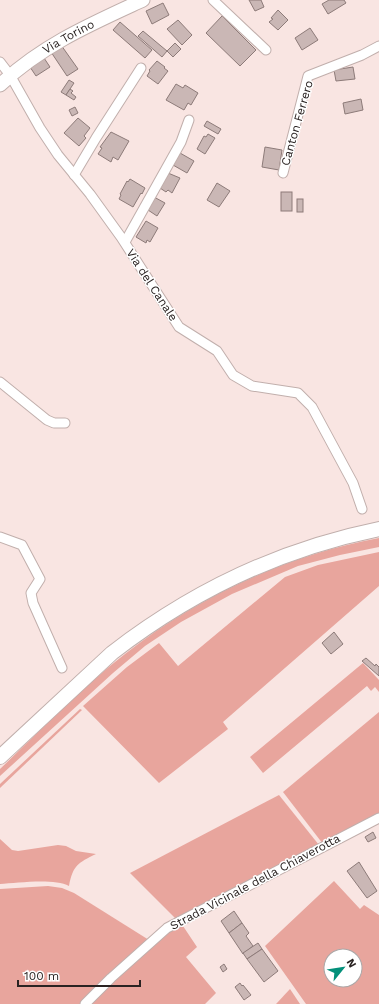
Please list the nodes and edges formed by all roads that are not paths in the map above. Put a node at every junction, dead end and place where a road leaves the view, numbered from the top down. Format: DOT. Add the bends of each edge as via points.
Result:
graph roads {
  1 [pos="143,0"];
  2 [pos="213,0"];
  3 [pos="379,46"];
  4 [pos="266,50"];
  5 [pos="0,62"];
  6 [pos="141,68"];
  7 [pos="10,75"];
  8 [pos="0,85"];
  9 [pos="189,120"];
  10 [pos="283,173"];
  11 [pos="74,175"];
  12 [pos="124,242"];
  13 [pos="0,382"];
  14 [pos="65,423"];
  15 [pos="362,509"];
  16 [pos="379,529"];
  17 [pos="0,537"];
  18 [pos="62,668"];
  19 [pos="0,757"];
  20 [pos="379,818"];
  21 [pos="86,1004"];
  1 -- 7 [label="street, Via Torino" via="59,41 28,60"];
  2 -- 4 [label="street"];
  3 -- 10 [label="street, Canton Ferrero" via="308,76"];
  5 -- 7 [label="street, Via del Canale"];
  6 -- 11 [label="street"];
  7 -- 8 [label="street, Via Torino"];
  7 -- 11 [label="street, Via del Canale" via="58,155"];
  9 -- 12 [label="street" via="181,142"];
  11 -- 12 [label="street, Via del Canale"];
  12 -- 15 [label="street, Via del Canale" via="179,327 218,351 233,375 252,386 298,393 312,407 353,483"];
  13 -- 14 [label="street" via="47,420"];
  16 -- 19 [label="main road" via="332,540 275,559 180,605 112,653"];
  17 -- 18 [label="street" via="22,545 40,579 31,592 33,603"];
  20 -- 21 [label="street, Strada Vicinale della Chiaverotta" via="167,928"];
}
